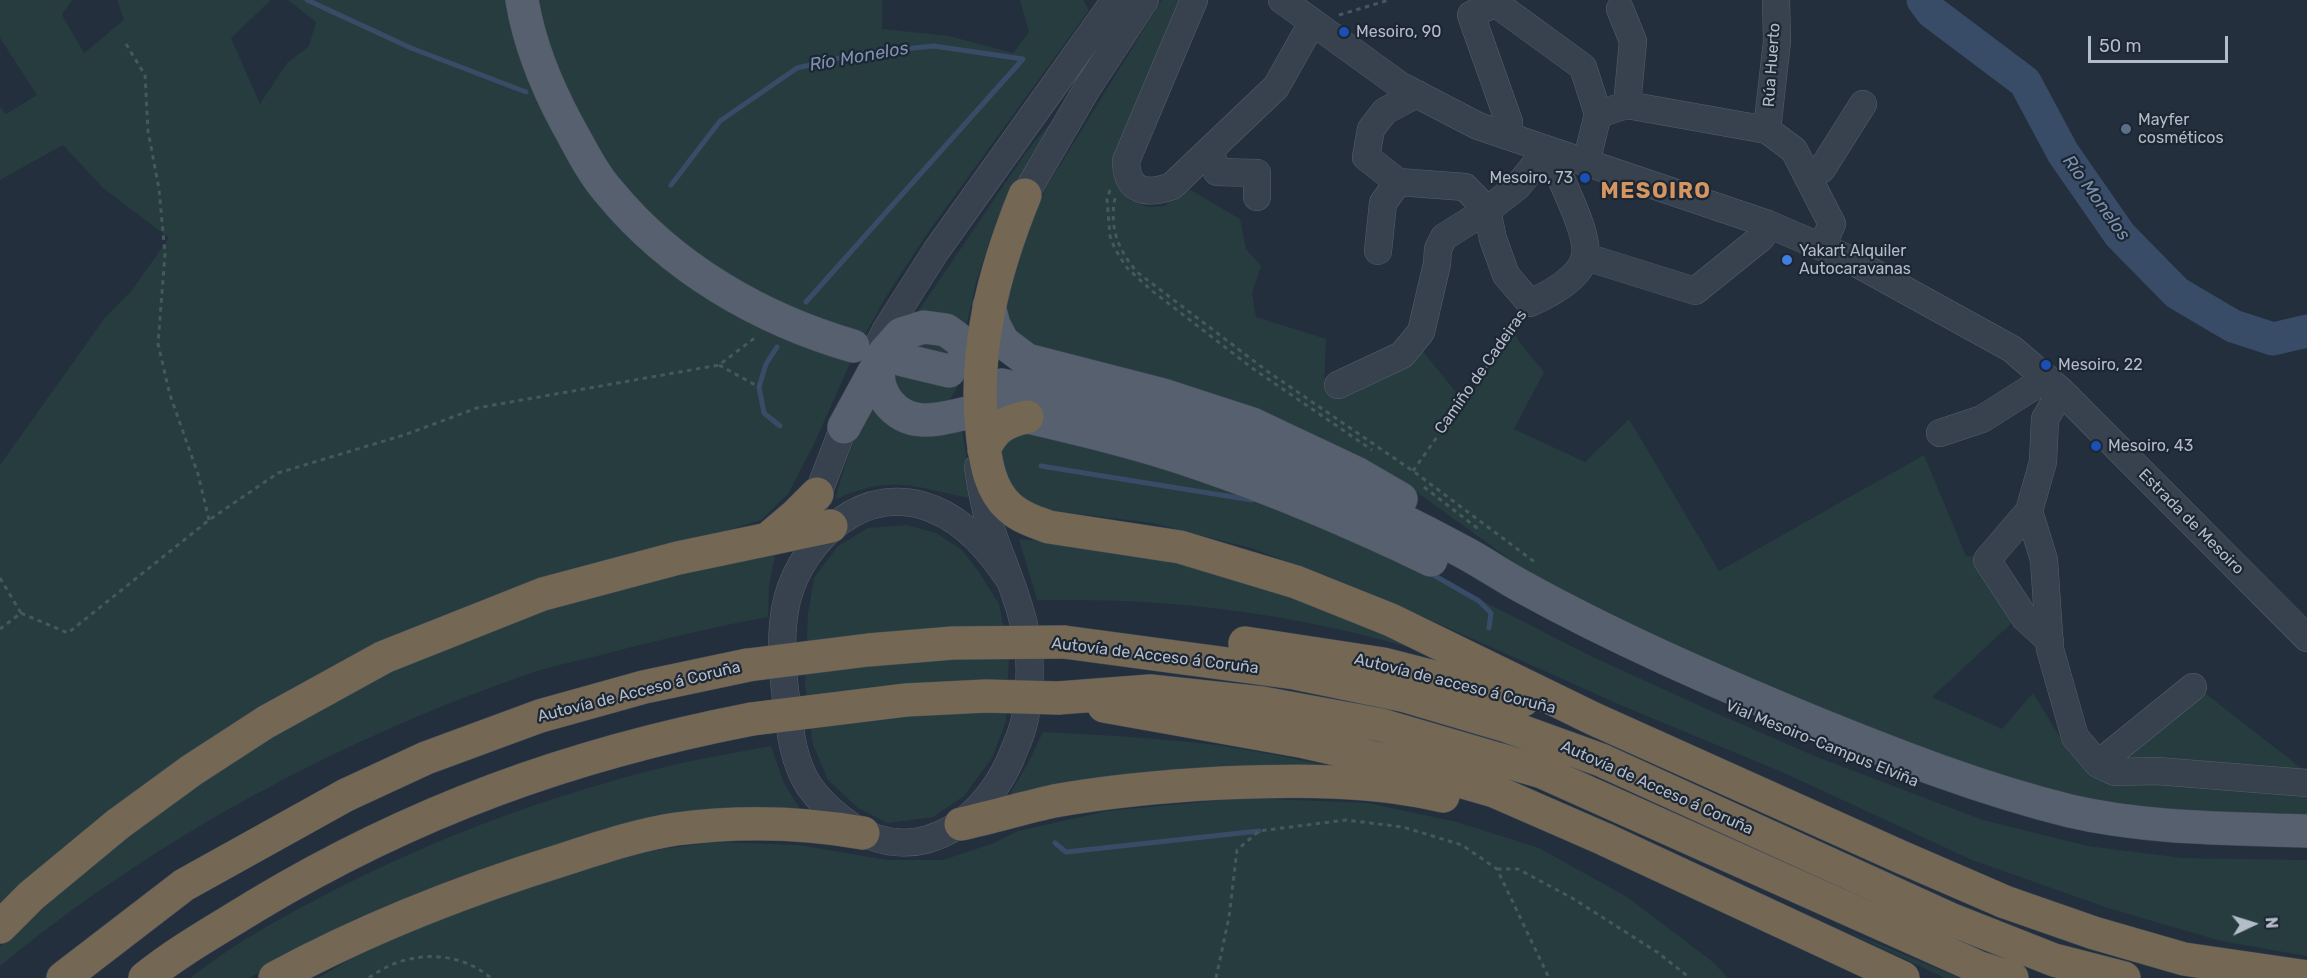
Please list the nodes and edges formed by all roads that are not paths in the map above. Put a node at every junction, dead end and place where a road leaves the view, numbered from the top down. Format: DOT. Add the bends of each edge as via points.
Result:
graph roads {
  1 [pos="522,0"];
  2 [pos="1115,0"];
  3 [pos="1145,0"];
  4 [pos="1194,0"];
  5 [pos="1282,0"];
  6 [pos="1776,0"];
  7 [pos="1494,2"];
  8 [pos="1620,9"];
  9 [pos="1312,23"];
  10 [pos="1417,94"];
  11 [pos="1863,104"];
  12 [pos="1627,105"];
  13 [pos="1598,114"];
  14 [pos="1767,130"];
  15 [pos="1506,135"];
  16 [pos="1210,151"];
  17 [pos="1550,151"];
  18 [pos="1586,163"];
  19 [pos="1808,178"];
  20 [pos="1398,182"];
  21 [pos="1025,195"];
  22 [pos="1257,197"];
  23 [pos="1487,210"];
  24 [pos="1768,224"];
  25 [pos="1827,235"];
  26 [pos="1378,250"];
  27 [pos="1586,257"];
  28 [pos="989,306"];
  29 [pos="879,356"];
  30 [pos="960,367"];
  31 [pos="1002,385"];
  32 [pos="1338,385"];
  33 [pos="2054,385"];
  34 [pos="976,410"];
  35 [pos="1028,417"];
  36 [pos="844,427"];
  37 [pos="1940,433"];
  38 [pos="984,450"];
  39 [pos="817,494"];
  40 [pos="2029,511"];
  41 [pos="818,529"];
  42 [pos="766,540"];
  43 [pos="1009,579"];
  44 [pos="1528,585"];
  45 [pos="2307,638"];
  46 [pos="2050,641"];
  47 [pos="1064,642"];
  48 [pos="2193,687"];
  49 [pos="1058,698"];
  50 [pos="1594,718"];
  51 [pos="2098,764"];
  52 [pos="2307,783"];
  53 [pos="962,824"];
  54 [pos="2307,831"];
  55 [pos="863,833"];
  56 [pos="1604,839"];
  57 [pos="2307,849"];
  58 [pos="0,927"];
  59 [pos="2184,958"];
  60 [pos="2307,977"];
  61 [pos="63,978"];
  62 [pos="145,978"];
  63 [pos="275,978"];
  64 [pos="1903,978"];
  65 [pos="2012,978"];
  66 [pos="2124,978"];
  67 [pos="2227,978"];
  1 -- 29 [label="main road" via="525,21 557,105 609,193 642,227 679,261 771,316"];
  2 -- 36 [label="street" via="916,282 869,363"];
  3 -- 21 [label="street"];
  4 -- 16 [label="street" via="1131,145 1126,175 1144,192 1159,191 1172,186"];
  5 -- 9 [label="street, Estrada de Mesoiro"];
  6 -- 14 [label="street, Rúa Huerto" via="1777,41"];
  7 -- 13 [label="street" via="1583,67"];
  7 -- 15 [label="street" via="1471,15 1509,122"];
  8 -- 12 [label="street" via="1633,41"];
  9 -- 10 [label="street, Estrada de Mesoiro"];
  9 -- 16 [label="street" via="1276,87"];
  10 -- 15 [label="street, Estrada de Mesoiro" via="1478,126"];
  10 -- 20 [label="street" via="1386,111 1371,129 1366,157"];
  11 -- 19 [label="street" via="1822,169"];
  12 -- 13 [label="street"];
  12 -- 14 [label="street"];
  13 -- 18 [label="street"];
  14 -- 19 [label="street" via="1794,150"];
  15 -- 17 [label="street, Estrada de Mesoiro"];
  16 -- 22 [label="street" via="1217,172 1257,173"];
  17 -- 18 [label="street, Estrada de Mesoiro"];
  17 -- 23 [label="street" via="1517,187"];
  17 -- 27 [label="street" via="1583,234"];
  18 -- 24 [label="street, Estrada de Mesoiro"];
  19 -- 25 [label="street"];
  20 -- 23 [label="street" via="1465,187"];
  20 -- 26 [label="street" via="1383,203"];
  21 -- 28 [label="highway" via="1000,261"];
  21 -- 30 [label="street" via="990,265"];
  23 -- 27 [label="street, Camiño de Cadeiras" via="1492,239 1506,275 1530,303 1552,294 1574,276"];
  23 -- 32 [label="street" via="1443,237 1421,332 1402,355"];
  24 -- 25 [label="street, Estrada de Mesoiro"];
  24 -- 27 [label="street" via="1762,237 1695,291"];
  25 -- 33 [label="street, Estrada de Mesoiro" via="1847,258 2012,349"];
  28 -- 34 [label="highway"];
  28 -- 44 [label="main road" via="1003,342 1019,356 1252,423 1358,474"];
  29 -- 30 [label="main road" via="895,338 924,327 946,330 961,341"];
  29 -- 34 [label="main road" via="882,394 907,418 932,421"];
  29 -- 36 [label="main road"];
  30 -- 34 [label="street"];
  31 -- 44 [label="main road, Vial Mesoiro-Campus Elviña" via="1190,431 1301,473"];
  33 -- 37 [label="street" via="1982,420"];
  33 -- 40 [label="street" via="2045,419 2043,462"];
  33 -- 45 [label="street, Estrada de Mesoiro"];
  34 -- 35 [label="main road"];
  34 -- 38 [label="highway"];
  34 -- 43 [label="street" via="984,501"];
  35 -- 38 [label="highway" via="1002,424 990,436"];
  35 -- 44 [label="main road" via="1200,464 1356,525"];
  36 -- 39 [label="street"];
  38 -- 50 [label="highway" via="999,495 1007,506 1029,520 1180,548 1277,575 1391,620"];
  39 -- 41 [label="street"];
  39 -- 42 [label="highway"];
  40 -- 46 [label="street" via="2044,560"];
  40 -- 46 [label="street" via="1987,560 2025,618"];
  41 -- 42 [label="highway"];
  41 -- 43 [label="street" via="874,505 903,501 918,504 970,532"];
  41 -- 55 [label="street" via="816,542 798,569 786,602 786,698 796,756 808,785 824,805"];
  42 -- 58 [label="highway" via="678,558 543,594 384,657 266,722 192,770 118,824"];
  43 -- 53 [label="street" via="1027,636 1030,676 1025,722 1008,766 987,799"];
  44 -- 54 [label="main road, Vial Mesoiro-Campus Elviña" via="1716,681 1904,759 2008,795 2139,823"];
  44 -- 57 [label="main road, Vial Mesoiro-Campus Elviña" via="1593,643 1764,723 1892,775 2030,822 2162,844"];
  46 -- 51 [label="street" via="2075,737"];
  47 -- 50 [label="highway, Autovía de acceso á Coruña" via="1144,637 1213,639 1300,650 1383,664"];
  47 -- 61 [label="highway, Autovía de Acceso á Coruña, bridge" via="953,643 748,665 644,687 540,716 426,758 346,795 184,885"];
  47 -- 66 [label="highway, Autovía de Acceso á Coruña" via="1295,673 1402,695 1507,726 1600,760 1950,919 2054,960"];
  48 -- 51 [label="street"];
  49 -- 56 [label="highway" via="1300,741 1393,762 1494,791"];
  49 -- 62 [label="highway, Autovía de Acceso á Coruña, bridge" via="906,700 752,719 678,733 602,754 511,782 407,824 307,875 176,954"];
  49 -- 65 [label="highway, Autovía de Acceso á Coruña" via="1150,691 1262,703 1381,725 1542,772 1980,968"];
  50 -- 59 [label="highway" via="2005,902 2094,933"];
  51 -- 52 [label="street" via="2115,772 2157,771"];
  53 -- 55 [label="street" via="919,841 878,839"];
  53 -- 56 [label="highway" via="1053,802 1142,787 1274,781 1412,789"];
  55 -- 63 [label="highway" via="795,824 732,825 675,829 619,842 427,906"];
  56 -- 64 [label="highway"];
  59 -- 60 [label="highway"];
  59 -- 67 [label="highway"];
}
